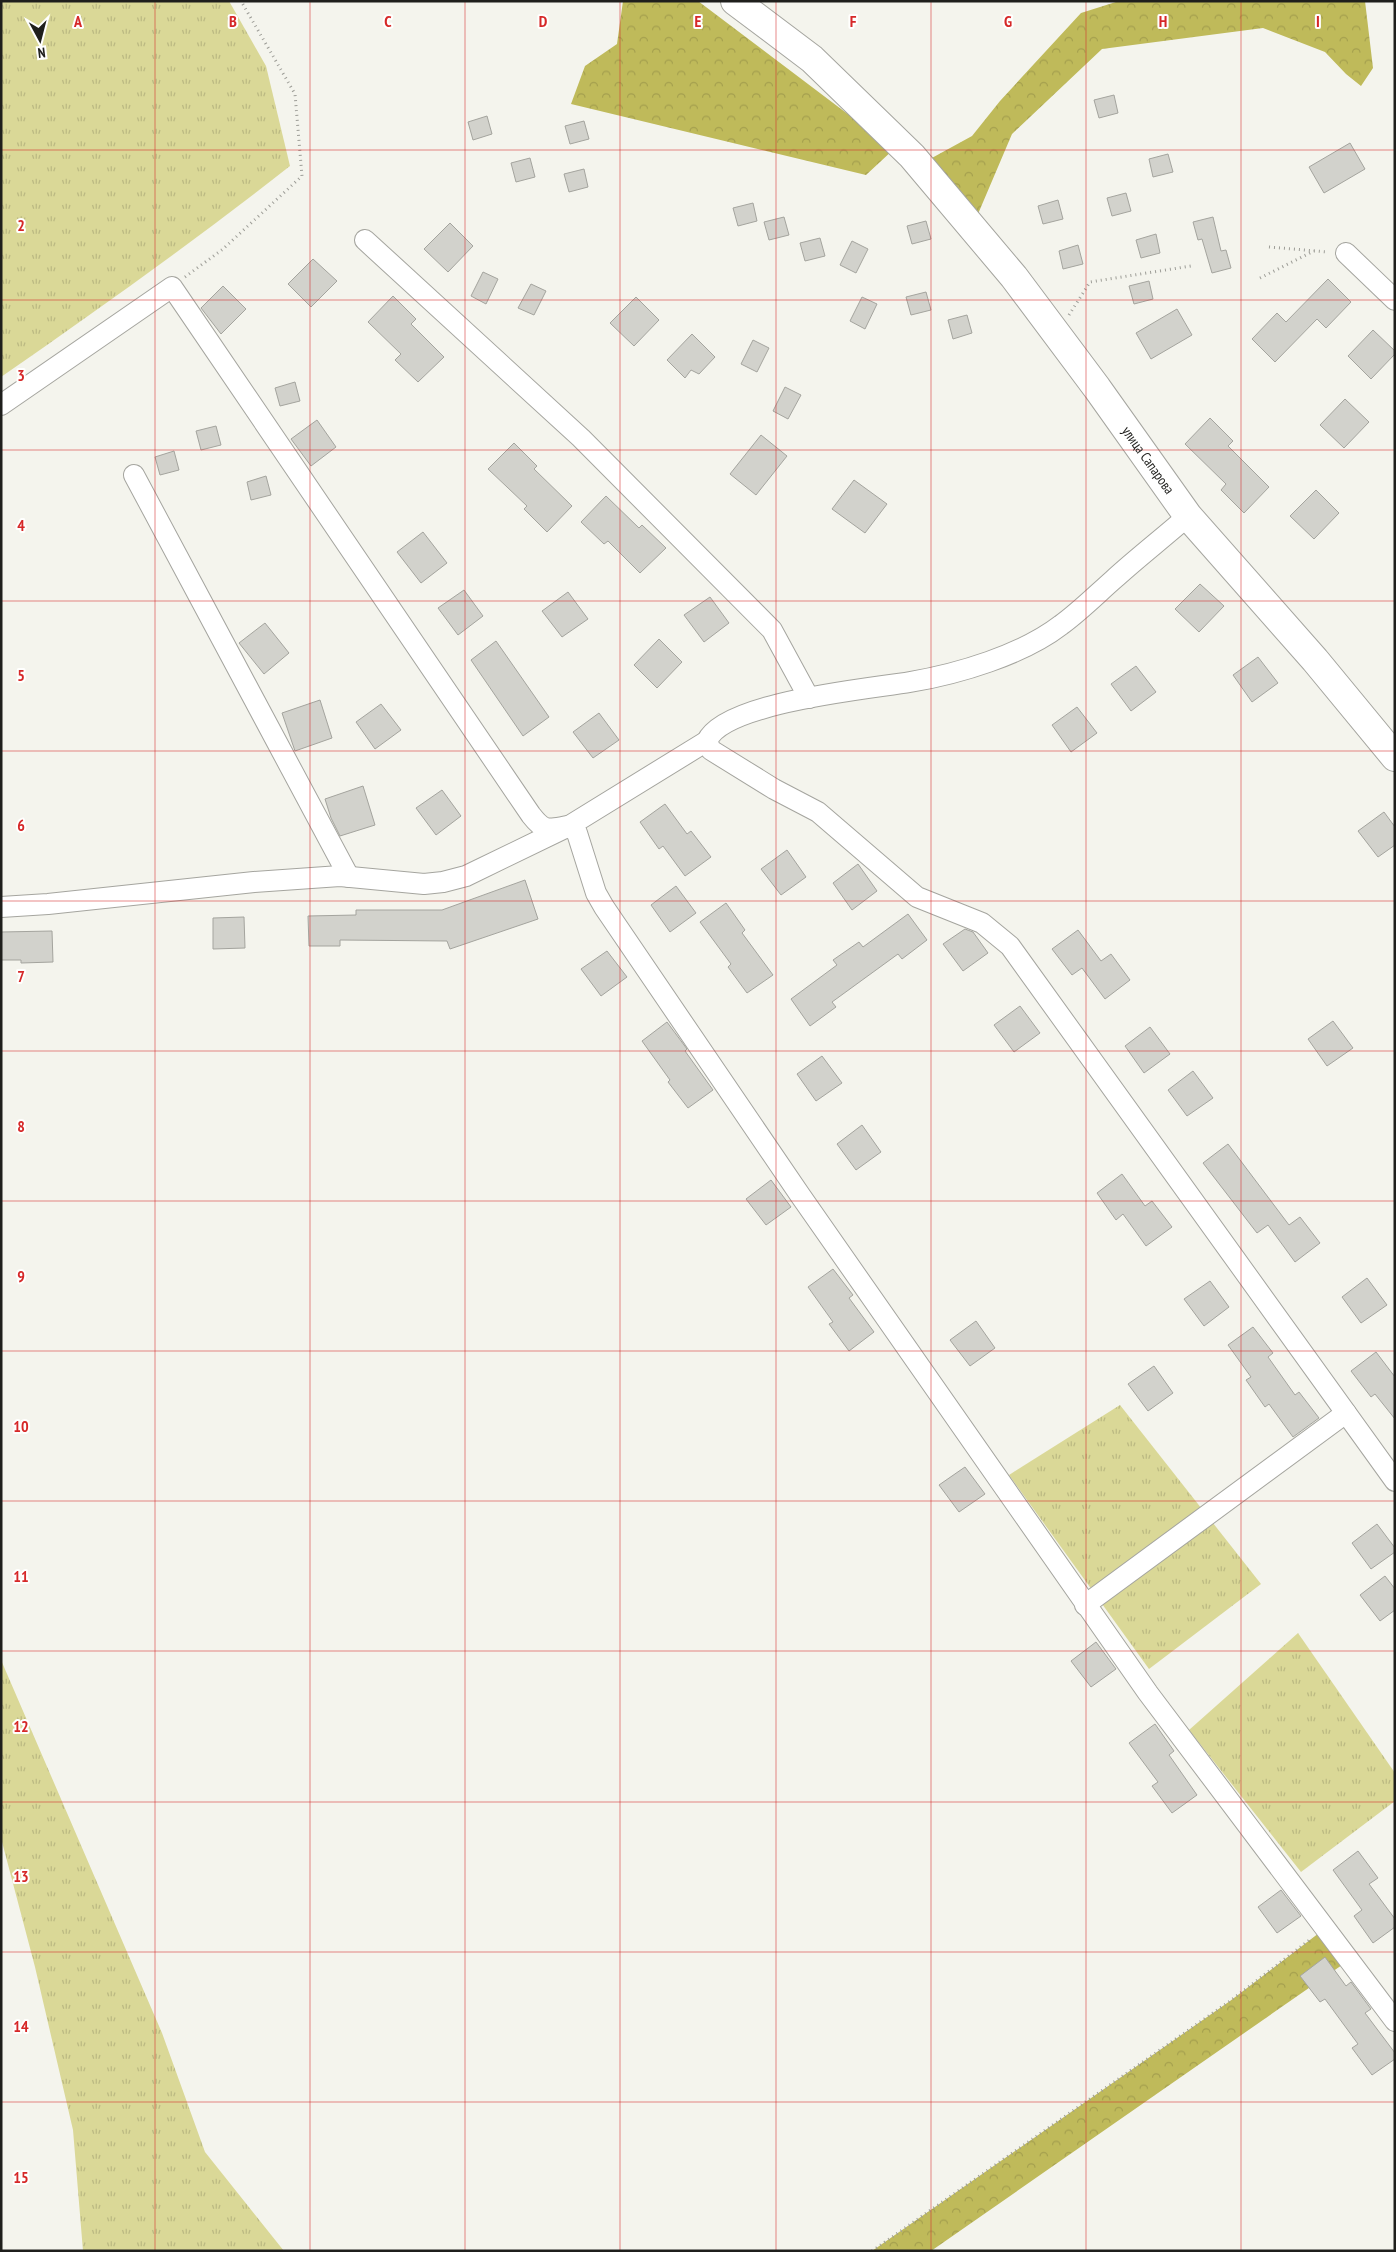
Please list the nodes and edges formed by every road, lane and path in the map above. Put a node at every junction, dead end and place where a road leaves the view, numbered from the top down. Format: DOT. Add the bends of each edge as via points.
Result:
graph roads {
  1 [pos="241,1"];
  2 [pos="735,1"];
  3 [pos="364,240"];
  4 [pos="1269,247"];
  5 [pos="1315,251"];
  6 [pos="1346,253"];
  7 [pos="1191,266"];
  8 [pos="1260,278"];
  9 [pos="172,287"];
  10 [pos="1395,300"];
  11 [pos="1056,334"];
  12 [pos="1,405"];
  13 [pos="134,475"];
  14 [pos="1188,516"];
  15 [pos="809,698"];
  16 [pos="707,741"];
  17 [pos="1395,758"];
  18 [pos="569,826"];
  19 [pos="349,877"];
  20 [pos="1,907"];
  21 [pos="1346,1413"];
  22 [pos="1395,1481"];
  23 [pos="1085,1605"];
  24 [pos="1319,1933"];
  25 [pos="1395,2021"];
  26 [pos="872,2251"];
  1 -- 9 [label="path" via="295,94 302,176 223,249"];
  2 -- 11 [label="main road, улица Сапарова" via="812,59 912,156 1014,277"];
  3 -- 15 [label="street" via="581,438 772,630"];
  4 -- 5 [label="path"];
  5 -- 6 [label="path"];
  5 -- 8 [label="path"];
  6 -- 10 [label="street"];
  7 -- 11 [label="path" via="1090,282"];
  9 -- 12 [label="street"];
  9 -- 18 [label="street" via="531,815 546,830"];
  11 -- 14 [label="main road, улица Сапарова"];
  13 -- 19 [label="street"];
  14 -- 15 [label="street" via="1061,626 1000,659 912,682"];
  14 -- 17 [label="main road, улица Сапарова" via="1315,660"];
  15 -- 16 [label="street" via="730,720 710,734"];
  16 -- 18 [label="street"];
  16 -- 21 [label="street" via="711,750 818,812 918,897 982,923 1010,946"];
  18 -- 19 [label="street" via="466,876 443,882 424,884"];
  18 -- 23 [label="street" via="577,833 596,893 604,907"];
  19 -- 20 [label="street" via="254,882"];
  21 -- 22 [label="street"];
  21 -- 23 [label="street"];
  23 -- 25 [label="street"];
  24 -- 26 [label="path" via="1230,2001"];
}
